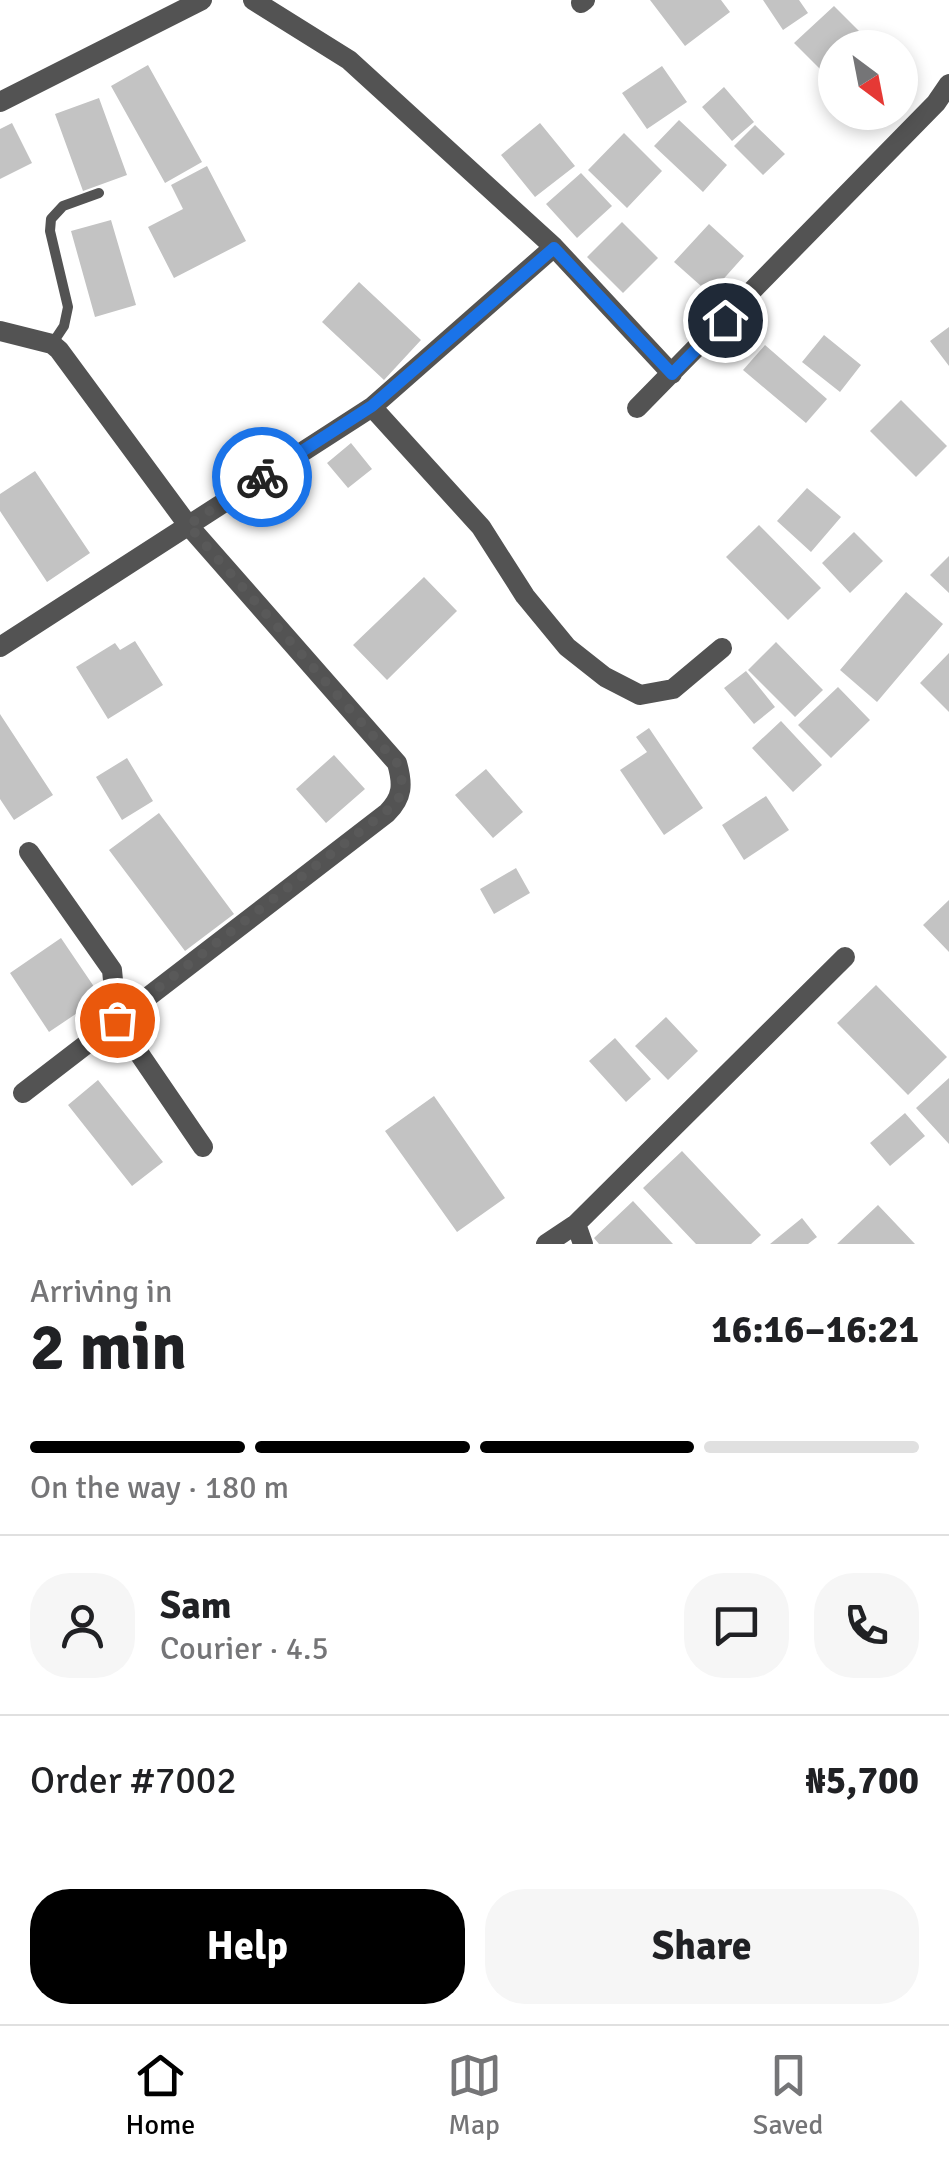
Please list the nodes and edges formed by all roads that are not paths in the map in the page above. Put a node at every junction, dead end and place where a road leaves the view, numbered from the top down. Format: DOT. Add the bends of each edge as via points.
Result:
graph roads {
  1 [pos="202,0"];
  2 [pos="253,0"];
  3 [pos="949,84"];
  4 [pos="0,102"];
  5 [pos="942,103"];
  6 [pos="100,193"];
  7 [pos="554,248"];
  8 [pos="0,330"];
  9 [pos="52,344"];
  10 [pos="672,374"];
  11 [pos="372,406"];
  12 [pos="637,408"];
  13 [pos="188,525"];
  14 [pos="0,647"];
  15 [pos="722,648"];
  16 [pos="29,852"];
  17 [pos="845,957"];
  18 [pos="117,1020"];
  19 [pos="23,1093"];
  20 [pos="204,1147"];
  21 [pos="580,1234"];
  22 [pos="546,1244"];
  1 -- 4 [label="street"];
  2 -- 7 [label="street" via="349,60"];
  3 -- 5 [label="street"];
  5 -- 10 [label="street"];
  6 -- 9 [label="lane" via="63,206 51,219 68,308"];
  7 -- 10 [label="street"];
  7 -- 11 [label="street"];
  8 -- 9 [label="street"];
  9 -- 13 [label="street"];
  10 -- 12 [label="street"];
  11 -- 13 [label="street"];
  11 -- 15 [label="street" via="481,527 566,647 605,677 640,696 673,689"];
  13 -- 14 [label="street"];
  13 -- 18 [label="street" via="397,763 402,782 388,813"];
  16 -- 18 [label="street" via="112,970"];
  17 -- 21 [label="street"];
  18 -- 19 [label="street"];
  18 -- 20 [label="street"];
  21 -- 22 [label="street"];
}
